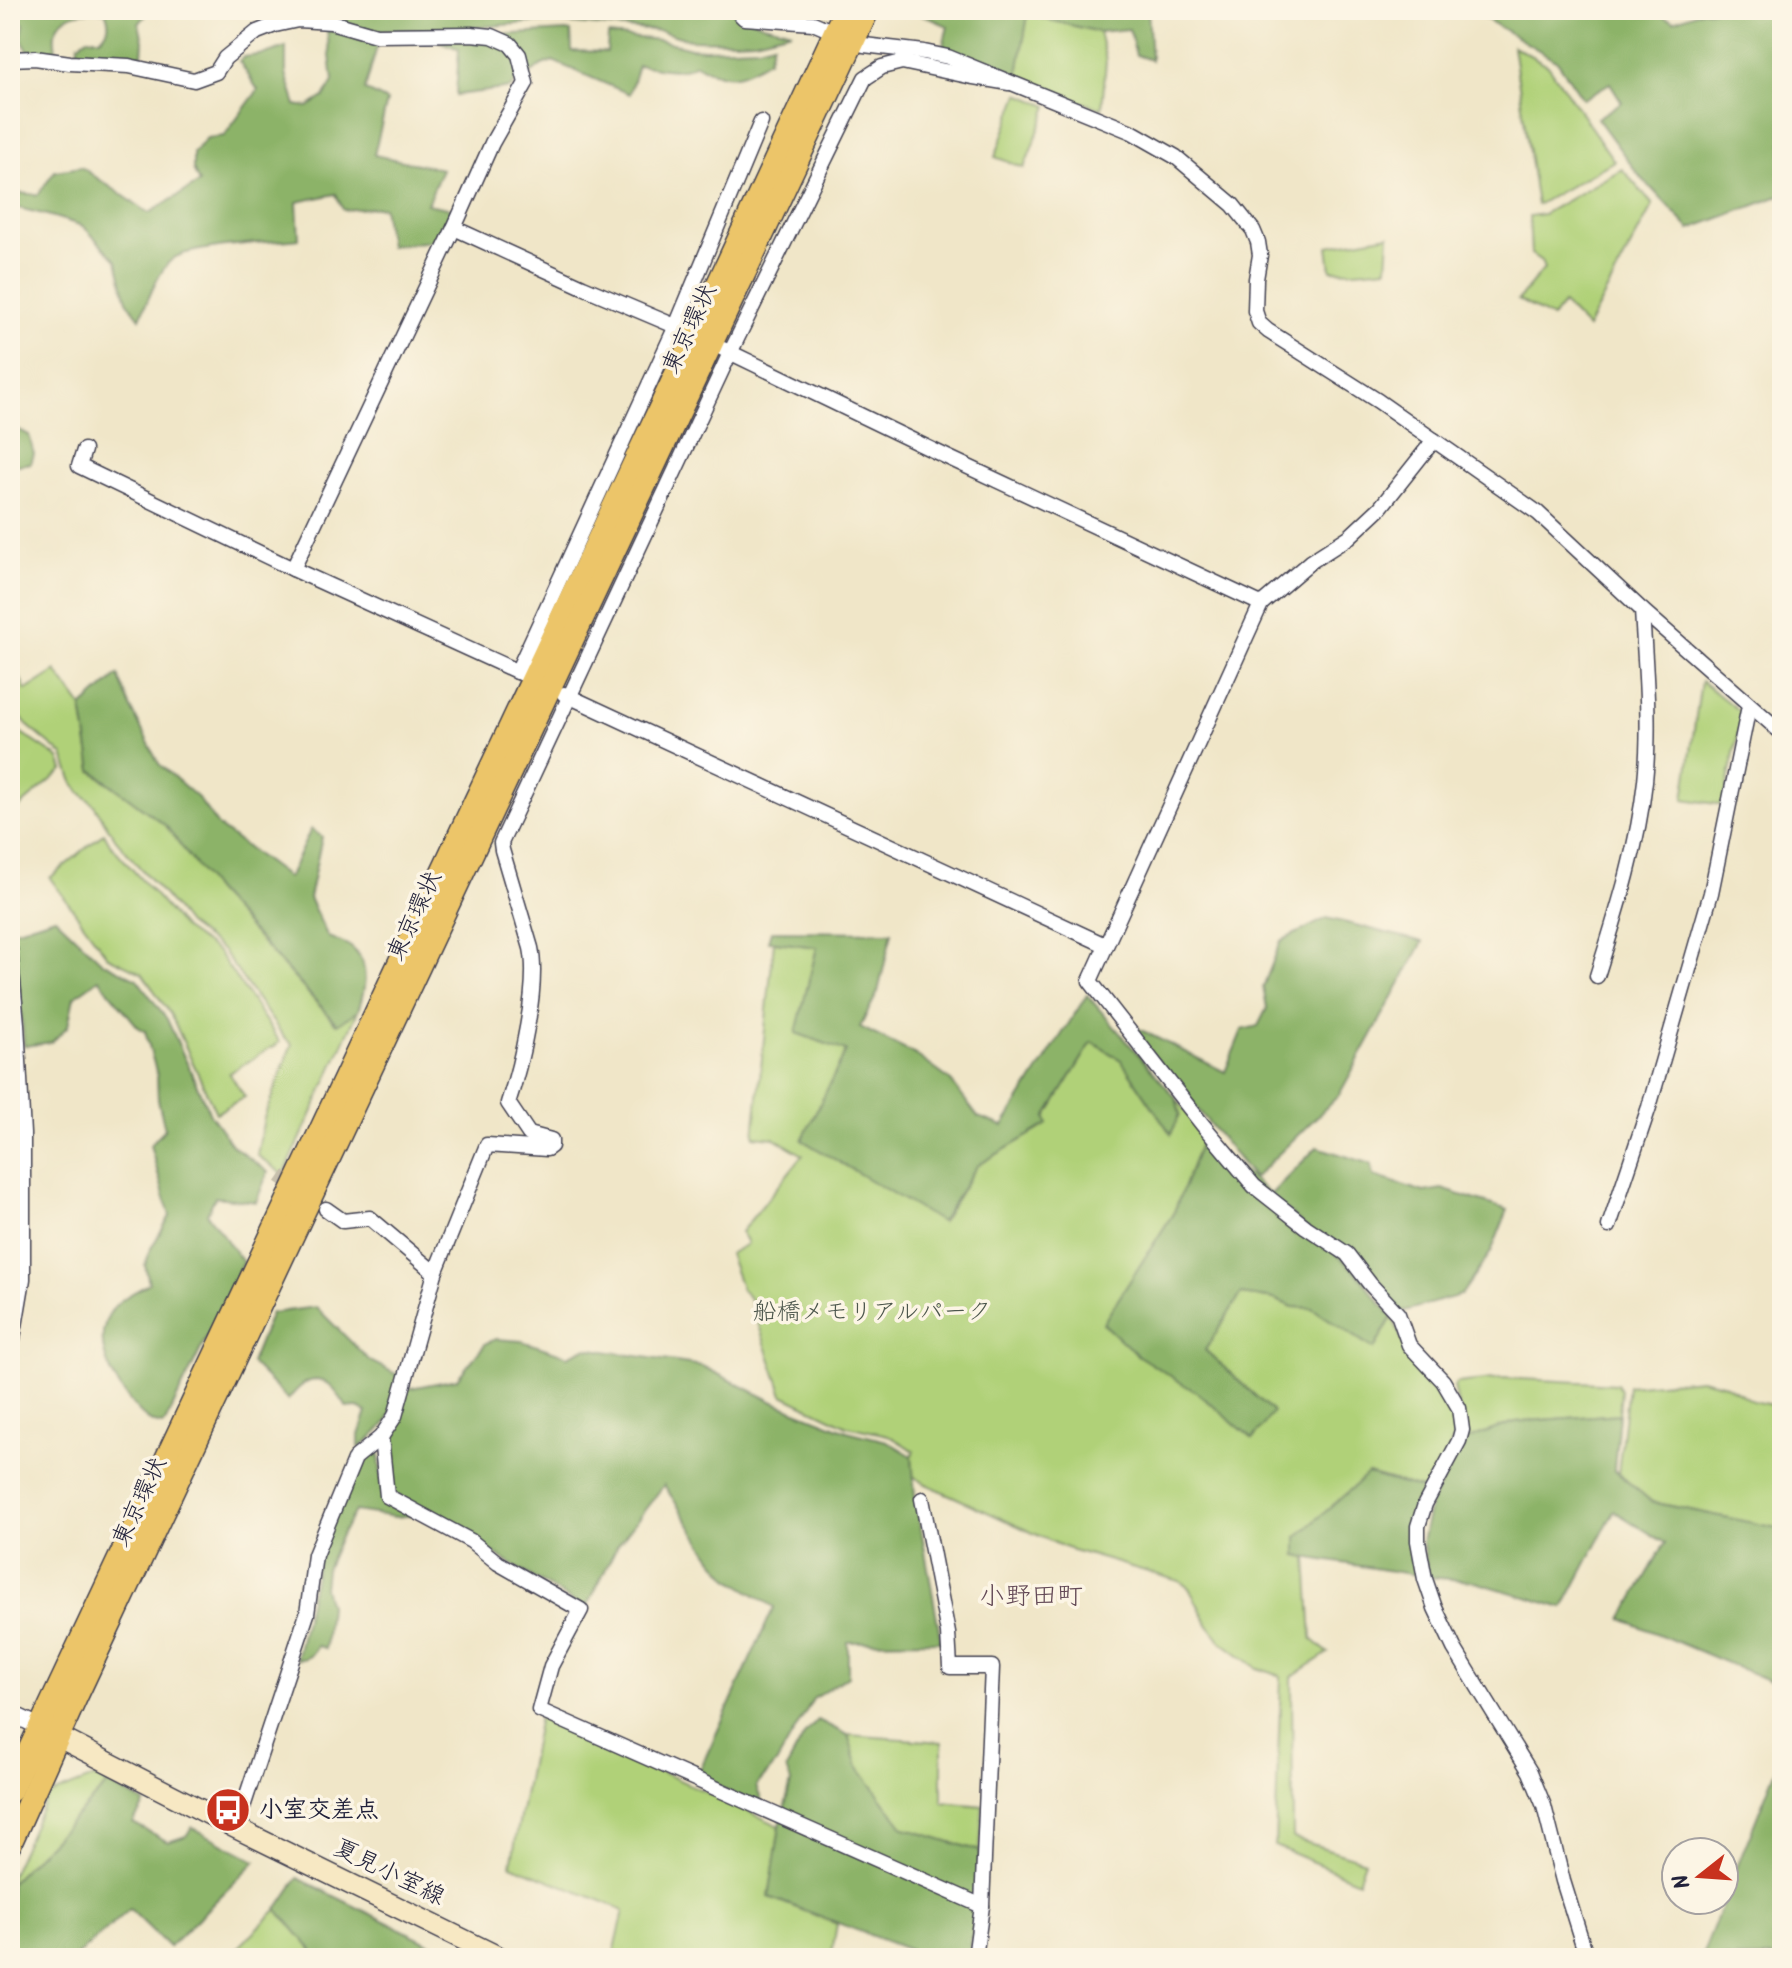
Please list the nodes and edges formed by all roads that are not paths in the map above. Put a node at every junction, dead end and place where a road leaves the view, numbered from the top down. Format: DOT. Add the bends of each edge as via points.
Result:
graph roads {
  1 [pos="736,10"];
  2 [pos="845,10"];
  3 [pos="868,10"];
  4 [pos="274,18"];
  5 [pos="844,36"];
  6 [pos="10,59"];
  7 [pos="1009,83"];
  8 [pos="761,122"];
  9 [pos="454,228"];
  10 [pos="703,339"];
  11 [pos="1434,440"];
  12 [pos="84,450"];
  13 [pos="293,569"];
  14 [pos="1261,604"];
  15 [pos="1642,610"];
  16 [pos="543,684"];
  17 [pos="1749,706"];
  18 [pos="1782,733"];
  19 [pos="1105,945"];
  20 [pos="10,949"];
  21 [pos="1597,976"];
  22 [pos="326,1209"];
  23 [pos="1609,1226"];
  24 [pos="435,1273"];
  25 [pos="10,1356"];
  26 [pos="381,1437"];
  27 [pos="922,1499"];
  28 [pos="10,1713"];
  29 [pos="49,1732"];
  30 [pos="10,1791"];
  31 [pos="236,1828"];
  32 [pos="10,1844"];
  33 [pos="982,1906"];
  34 [pos="501,1958"];
  35 [pos="975,1958"];
  36 [pos="1587,1958"];
  1 -- 5 [label="street" via="744,18 813,23"];
  2 -- 5 [label="highway, 東京環状"];
  3 -- 5 [label="highway, 東京環状"];
  4 -- 6 [label="street" via="225,58 216,72 194,80 129,66"];
  4 -- 9 [label="street" via="331,22 376,35 492,36 510,44 519,55 526,83"];
  5 -- 7 [label="street" via="864,45 948,57"];
  5 -- 10 [label="highway, 東京環状"];
  7 -- 10 [label="street" via="902,62 865,78"];
  7 -- 11 [label="street" via="1132,132 1176,157 1233,205 1253,230 1260,255 1255,311 1259,323"];
  8 -- 10 [label="street"];
  9 -- 10 [label="street"];
  9 -- 13 [label="street"];
  10 -- 14 [label="street"];
  10 -- 16 [label="highway, 東京環状"];
  10 -- 16 [label="street"];
  11 -- 14 [label="street" via="1380,508"];
  11 -- 15 [label="street" via="1538,513"];
  12 -- 13 [label="street" via="79,466"];
  13 -- 16 [label="street"];
  14 -- 19 [label="street"];
  15 -- 17 [label="street"];
  15 -- 21 [label="street" via="1644,790 1620,904"];
  16 -- 19 [label="street"];
  16 -- 24 [label="street" via="501,843 533,963 529,1015 508,1103 529,1134 551,1140 551,1146 487,1145"];
  16 -- 29 [label="highway, 東京環状"];
  17 -- 18 [label="street"];
  17 -- 23 [label="street" via="1711,893"];
  19 -- 36 [label="street" via="1090,981 1254,1186 1347,1254 1398,1314 1409,1345 1443,1381 1459,1408 1459,1441 1418,1526 1425,1579 1454,1648 1530,1772"];
  20 -- 25 [label="street" via="23,1134 23,1279"];
  22 -- 24 [label="street" via="343,1221 370,1218"];
  24 -- 26 [label="street" via="399,1407"];
  26 -- 31 [label="street" via="355,1458 315,1555 307,1614"];
  26 -- 33 [label="street" via="387,1496 581,1610 551,1666 539,1710"];
  27 -- 33 [label="street" via="950,1667 992,1667"];
  28 -- 29 [label="street"];
  29 -- 30 [label="highway, 東京環状"];
  29 -- 31 [label="main road, 夏見小室線"];
  29 -- 32 [label="highway, 東京環状"];
  31 -- 34 [label="main road, 夏見小室線"];
  33 -- 35 [label="street"];
}
